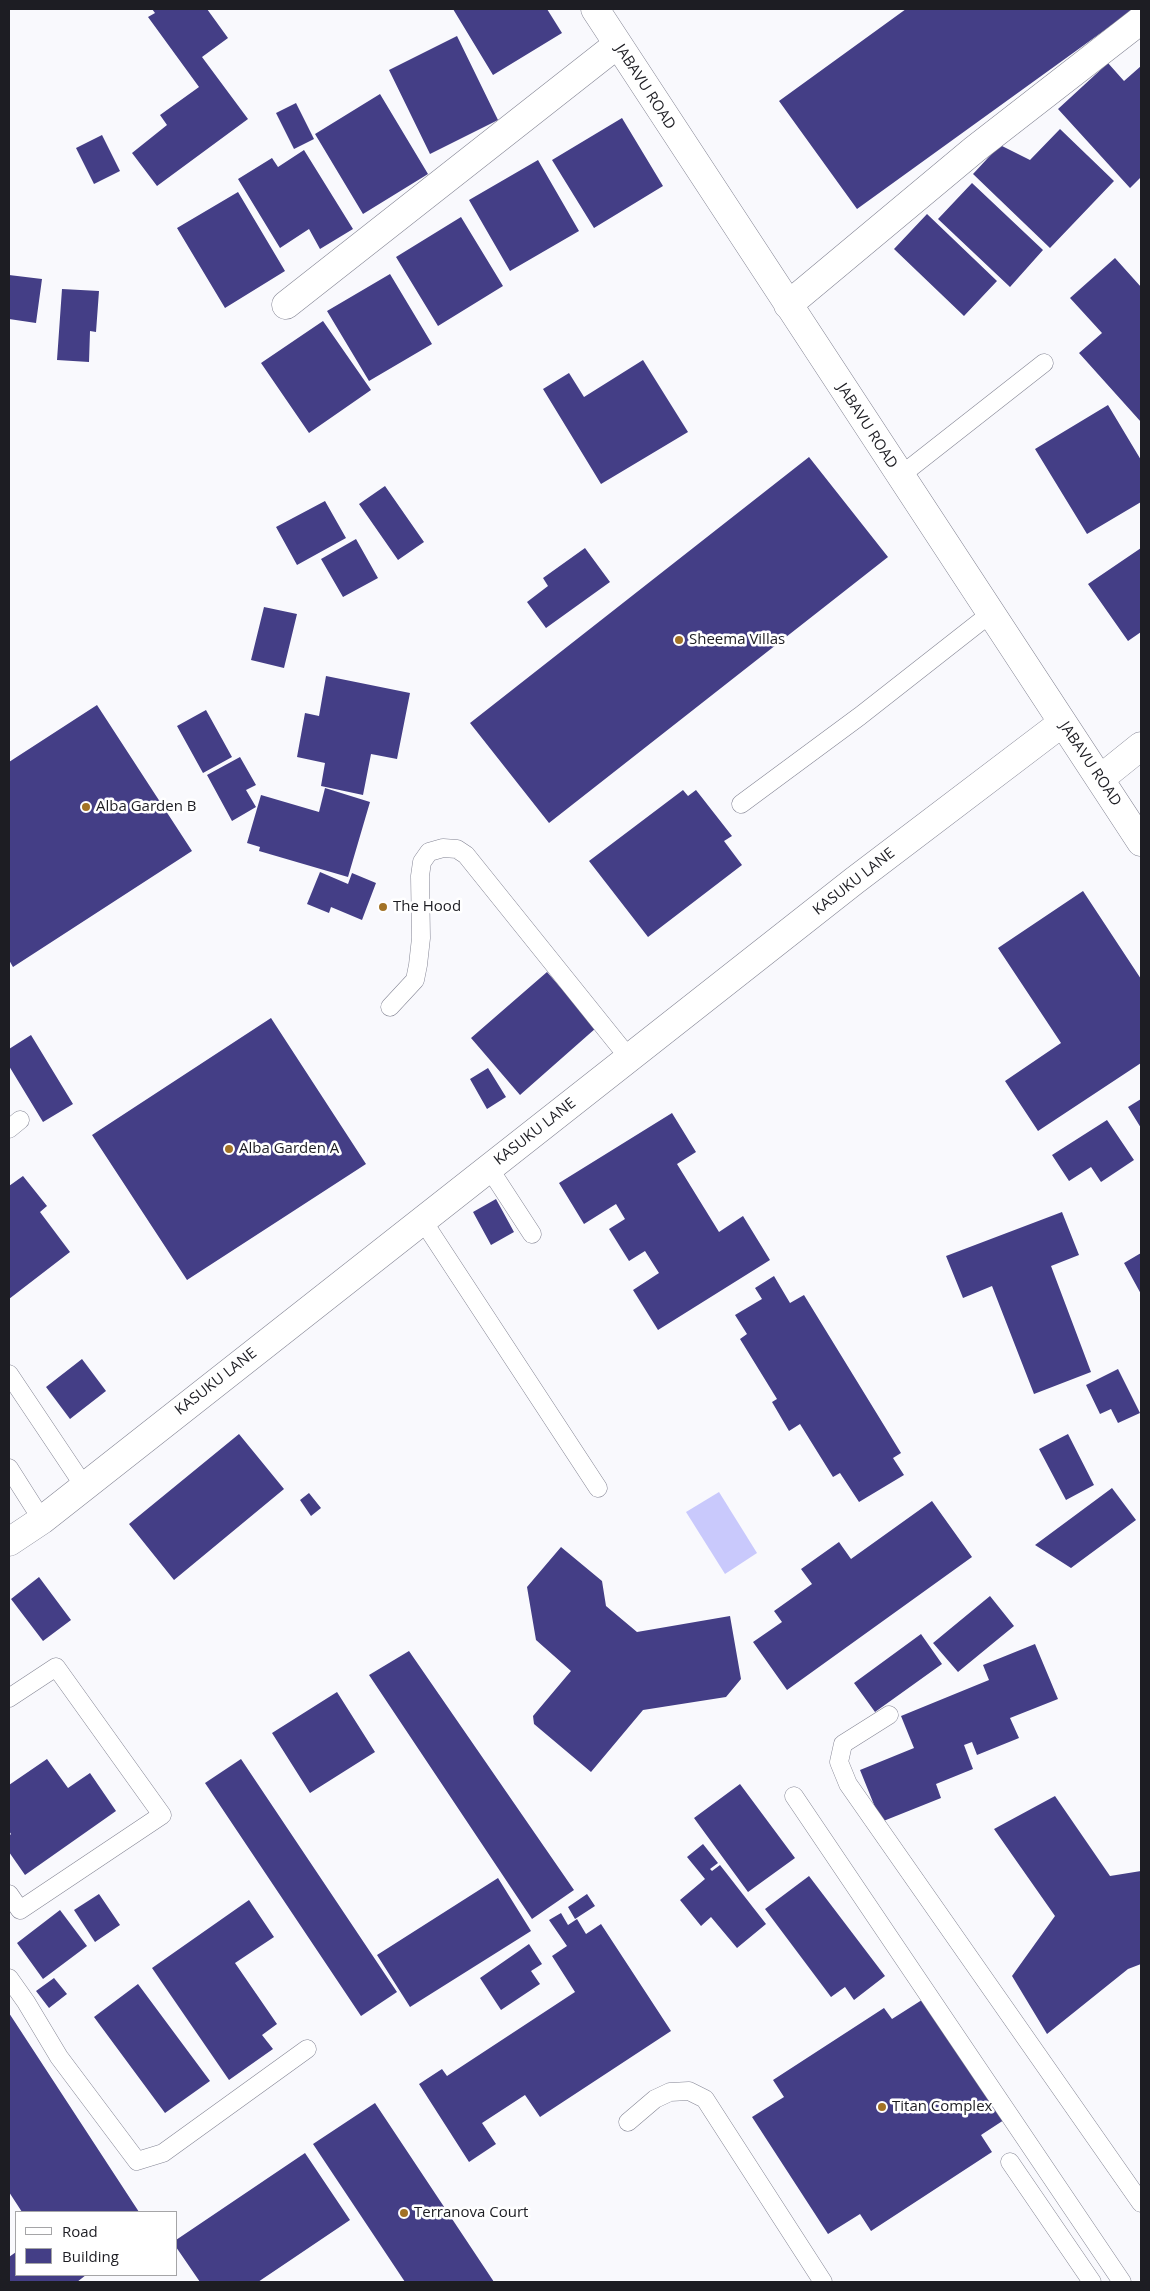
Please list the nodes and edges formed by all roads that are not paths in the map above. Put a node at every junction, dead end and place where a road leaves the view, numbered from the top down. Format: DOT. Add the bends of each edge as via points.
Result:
graph roads {
  1 [pos="594,9"];
  2 [pos="1141,20"];
  3 [pos="618,44"];
  4 [pos="286,305"];
  5 [pos="788,305"];
  6 [pos="1044,363"];
  7 [pos="900,476"];
  8 [pos="990,614"];
  9 [pos="1062,723"];
  10 [pos="1141,746"];
  11 [pos="1100,779"];
  12 [pos="741,804"];
  13 [pos="1141,842"];
  14 [pos="390,1007"];
  15 [pos="630,1058"];
  16 [pos="489,1168"];
  17 [pos="423,1221"];
  18 [pos="532,1234"];
  19 [pos="9,1374"];
  20 [pos="9,1468"];
  21 [pos="84,1486"];
  22 [pos="598,1488"];
  23 [pos="42,1520"];
  24 [pos="9,1542"];
  25 [pos="9,1698"];
  26 [pos="889,1714"];
  27 [pos="794,1796"];
  28 [pos="9,1894"];
  29 [pos="9,1978"];
  30 [pos="307,2049"];
  31 [pos="628,2122"];
  32 [pos="1010,2162"];
  33 [pos="1141,2203"];
  34 [pos="823,2282"];
  35 [pos="1092,2282"];
  36 [pos="1122,2282"];
  1 -- 3 [label="street, JABAVU ROAD"];
  2 -- 5 [label="street" via="975,150"];
  3 -- 4 [label="street"];
  3 -- 5 [label="street, JABAVU ROAD"];
  5 -- 7 [label="street, JABAVU ROAD"];
  6 -- 7 [label="lane"];
  7 -- 8 [label="street, JABAVU ROAD"];
  8 -- 9 [label="street, JABAVU ROAD"];
  8 -- 12 [label="lane"];
  9 -- 11 [label="street, JABAVU ROAD"];
  9 -- 15 [label="street, KASUKU LANE" via="854,881"];
  10 -- 11 [label="street"];
  11 -- 13 [label="street, JABAVU ROAD"];
  14 -- 15 [label="lane" via="415,980 421,938 422,862 429,852 457,849"];
  15 -- 16 [label="street, KASUKU LANE"];
  16 -- 17 [label="street, KASUKU LANE"];
  16 -- 18 [label="lane"];
  17 -- 21 [label="street, KASUKU LANE"];
  17 -- 22 [label="lane"];
  19 -- 21 [label="lane"];
  20 -- 23 [label="lane"];
  21 -- 23 [label="street, KASUKU LANE"];
  23 -- 24 [label="street, KASUKU LANE"];
  25 -- 28 [label="lane" via="56,1667 162,1815 20,1910"];
  26 -- 33 [label="lane" via="843,1744 839,1762 848,1784"];
  27 -- 36 [label="lane"];
  29 -- 30 [label="lane" via="59,2057 137,2162 163,2154"];
  31 -- 34 [label="lane" via="655,2099 670,2092 689,2091 706,2099"];
  32 -- 35 [label="lane"];
}
